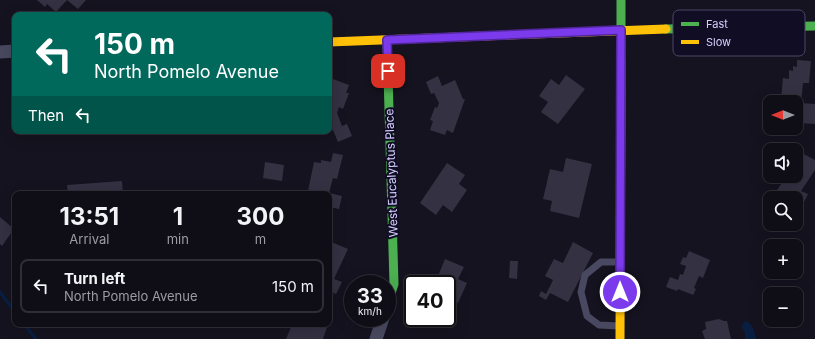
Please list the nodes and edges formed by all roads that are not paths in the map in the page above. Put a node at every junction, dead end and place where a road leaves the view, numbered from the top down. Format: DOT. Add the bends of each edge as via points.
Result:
graph roads {
  1 [pos="621,0"];
  2 [pos="805,26"];
  3 [pos="815,26"];
  4 [pos="673,29"];
  5 [pos="621,30"];
  6 [pos="387,40"];
  7 [pos="332,42"];
  8 [pos="12,51"];
  9 [pos="0,52"];
  10 [pos="620,262"];
  11 [pos="394,275"];
  12 [pos="620,326"];
  13 [pos="380,327"];
  14 [pos="376,339"];
  15 [pos="620,339"];
  1 -- 5 [label="street"];
  2 -- 3 [label="street"];
  4 -- 5 [label="street"];
  5 -- 6 [label="street"];
  5 -- 10 [label="street"];
  6 -- 7 [label="street"];
  6 -- 11 [label="street, West Eucalyptus Place"];
  8 -- 9 [label="street"];
  10 -- 12 [label="street"];
  10 -- 12 [label="lane" via="601,262 595,266 585,275 581,292 587,316 599,325"];
  12 -- 15 [label="street"];
  13 -- 14 [label="street"];
}
